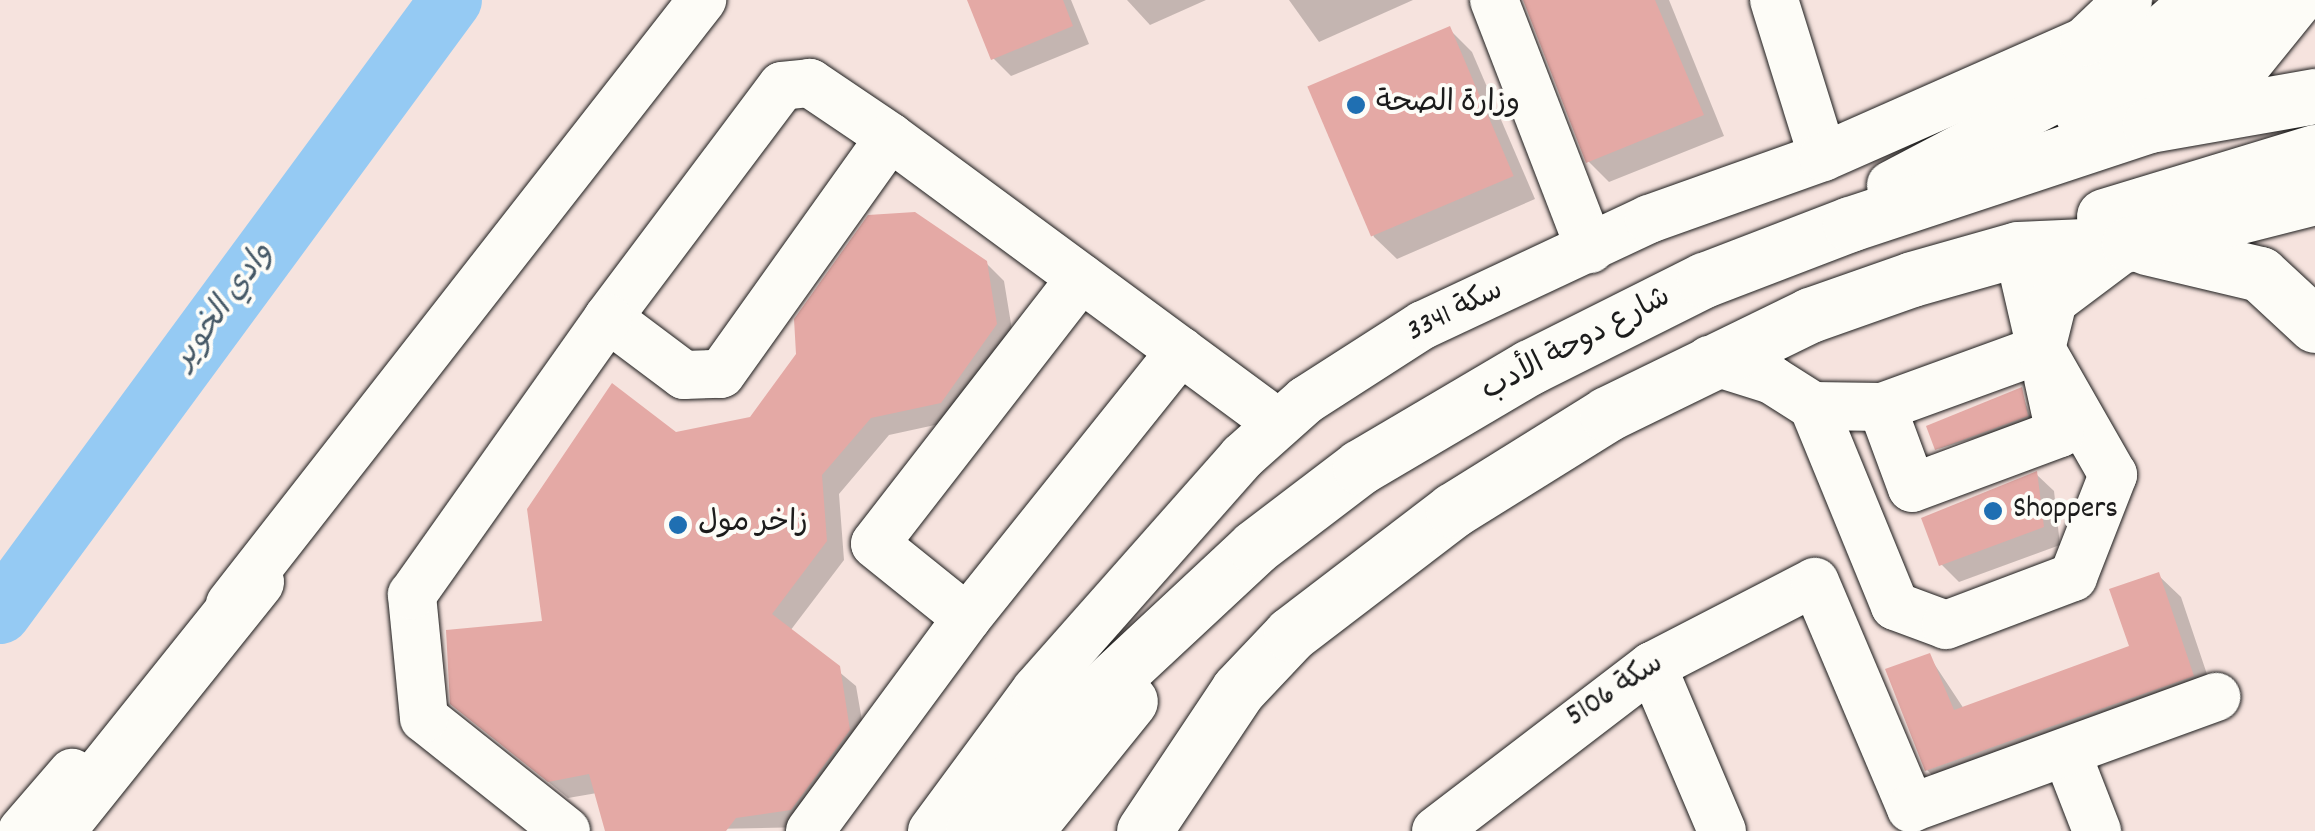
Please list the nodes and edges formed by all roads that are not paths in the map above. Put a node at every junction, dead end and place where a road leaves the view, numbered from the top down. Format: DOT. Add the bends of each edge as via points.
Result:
graph roads {
  1 [pos="702,0"];
  2 [pos="1494,0"];
  3 [pos="1774,0"];
  4 [pos="2128,0"];
  5 [pos="2195,0"];
  6 [pos="2242,0"];
  7 [pos="2294,0"];
  8 [pos="2298,101"];
  9 [pos="2150,125"];
  10 [pos="890,137"];
  11 [pos="1822,157"];
  12 [pos="2308,164"];
  13 [pos="1891,185"];
  14 [pos="1850,224"];
  15 [pos="2129,244"];
  16 [pos="1590,249"];
  17 [pos="2018,249"];
  18 [pos="1081,278"];
  19 [pos="608,318"];
  20 [pos="2315,325"];
  21 [pos="2041,349"];
  22 [pos="1180,351"];
  23 [pos="1709,360"];
  24 [pos="1812,406"];
  25 [pos="1882,407"];
  26 [pos="1276,421"];
  27 [pos="256,582"];
  28 [pos="1895,606"];
  29 [pos="1196,610"];
  30 [pos="967,618"];
  31 [pos="1840,629"];
  32 [pos="1652,666"];
  33 [pos="1238,690"];
  34 [pos="2216,697"];
  35 [pos="1090,753"];
  36 [pos="2067,754"];
  37 [pos="22,831"];
  38 [pos="56,831"];
  39 [pos="88,831"];
  40 [pos="566,831"];
  41 [pos="810,831"];
  42 [pos="932,831"];
  43 [pos="973,831"];
  44 [pos="1025,831"];
  45 [pos="1051,831"];
  46 [pos="1118,831"];
  47 [pos="1144,831"];
  48 [pos="1178,831"];
  49 [pos="1436,831"];
  50 [pos="1722,831"];
  51 [pos="2096,831"];
  1 -- 27 [label="street"];
  2 -- 16 [label="street"];
  3 -- 11 [label="street"];
  4 -- 11 [label="street, سكة 3341" via="2084,42"];
  5 -- 13 [label="street" via="2123,63"];
  6 -- 13 [label="main road" via="2178,72"];
  7 -- 9 [label="main road" via="2222,89"];
  8 -- 9 [label="main road, شارع دوحة الأدب"];
  9 -- 14 [label="main road, شارع دوحة الأدب"];
  10 -- 18 [label="street"];
  10 -- 19 [label="street" via="810,83 782,86"];
  10 -- 19 [label="street" via="720,374 684,375"];
  11 -- 16 [label="street, سكة 3341"];
  12 -- 15 [label="main road"];
  12 -- 17 [label="main road"];
  13 -- 14 [label="main road"];
  14 -- 29 [label="main road, شارع دوحة الأدب" via="1704,280 1530,366 1360,467 1256,547"];
  15 -- 17 [label="main road"];
  15 -- 20 [label="main road" via="2260,274"];
  15 -- 21 [label="street" via="2053,302"];
  16 -- 26 [label="street, سكة 3341" via="1424,325"];
  17 -- 21 [label="street"];
  17 -- 23 [label="main road" via="1827,309"];
  18 -- 22 [label="street"];
  18 -- 30 [label="street" via="875,544"];
  19 -- 40 [label="street" via="412,595 424,718"];
  21 -- 25 [label="street"];
  21 -- 25 [label="street" via="2060,433 1912,488"];
  21 -- 28 [label="street" via="2112,475 2072,577 1946,625"];
  22 -- 26 [label="street"];
  22 -- 30 [label="street"];
  23 -- 24 [label="street" via="1772,380"];
  23 -- 33 [label="main road" via="1454,510 1290,634"];
  24 -- 25 [label="street"];
  24 -- 28 [label="street"];
  26 -- 42 [label="street, سكة 3341" via="1036,690"];
  27 -- 37 [label="street" via="167,660"];
  27 -- 38 [label="main road"];
  27 -- 39 [label="main road"];
  28 -- 31 [label="street"];
  29 -- 35 [label="main road"];
  29 -- 43 [label="main road, شارع دوحة الأدب" via="1030,756"];
  30 -- 41 [label="street"];
  31 -- 32 [label="street, سكة 5106" via="1814,582"];
  31 -- 36 [label="street" via="1911,808"];
  32 -- 49 [label="street, سكة 5106"];
  32 -- 50 [label="street"];
  33 -- 46 [label="main road" via="1186,733"];
  33 -- 47 [label="main road"];
  33 -- 48 [label="main road"];
  34 -- 36 [label="street"];
  35 -- 44 [label="main road"];
  35 -- 45 [label="main road"];
  36 -- 51 [label="street"];
}
